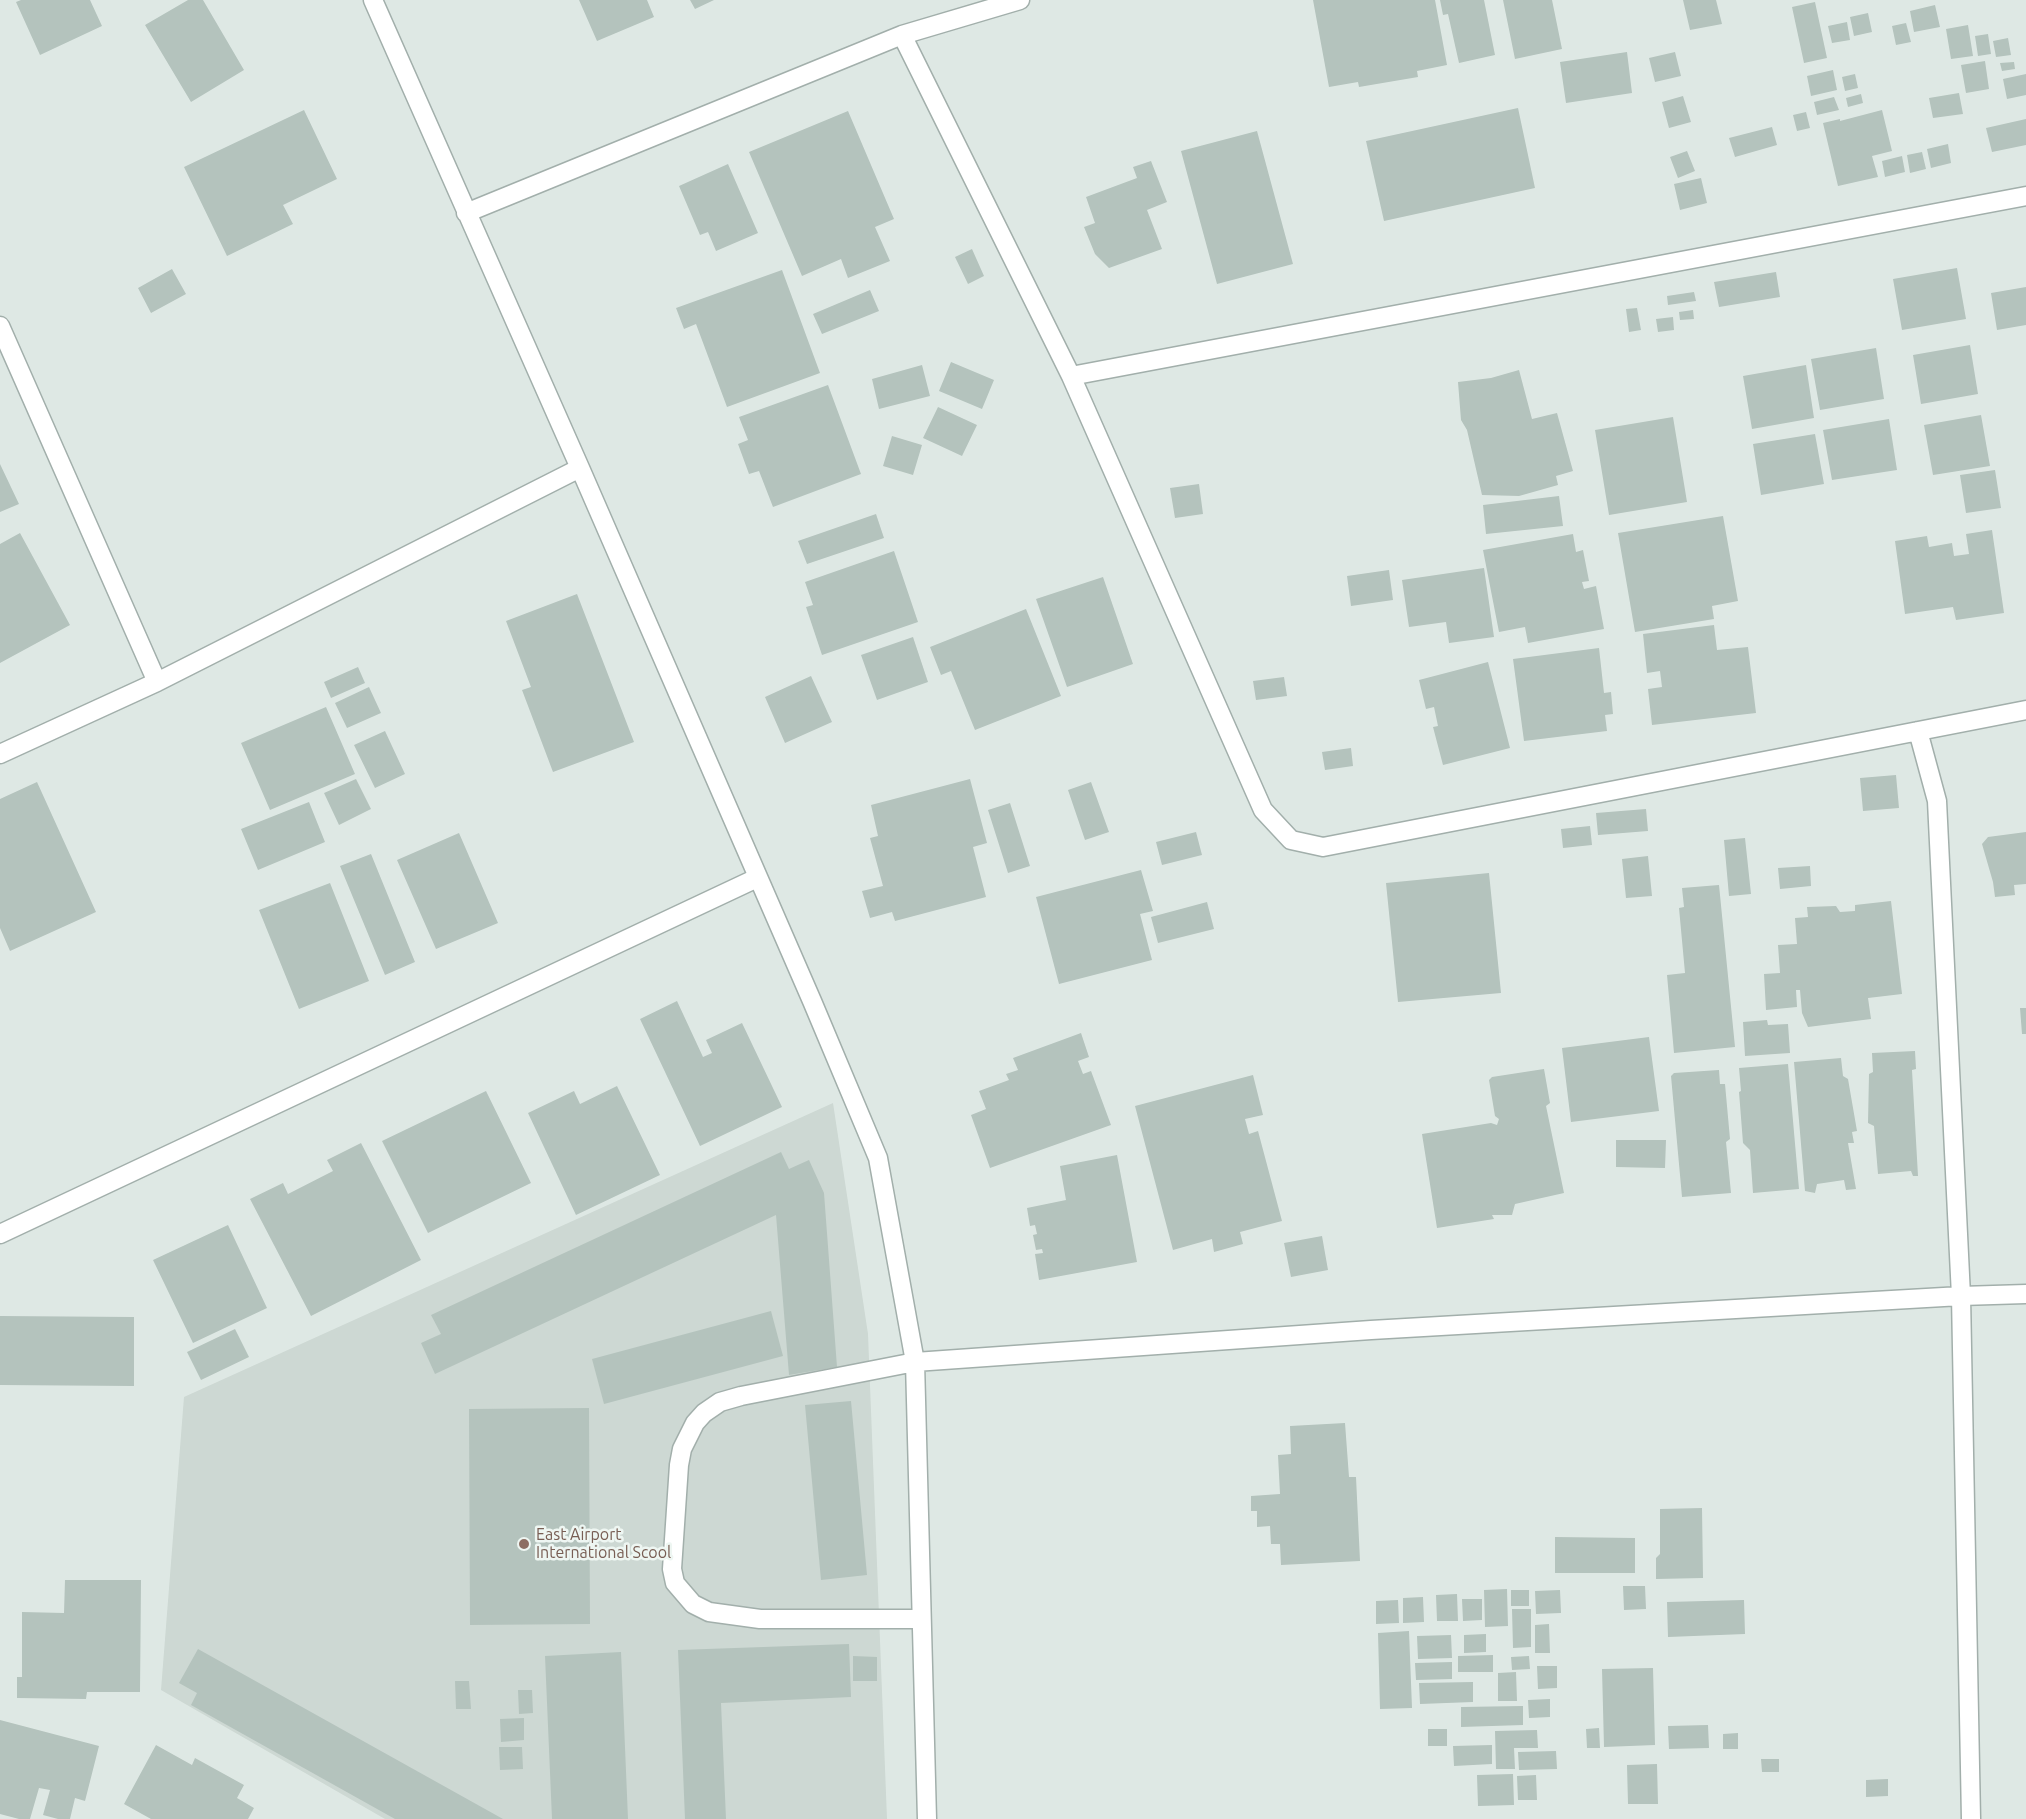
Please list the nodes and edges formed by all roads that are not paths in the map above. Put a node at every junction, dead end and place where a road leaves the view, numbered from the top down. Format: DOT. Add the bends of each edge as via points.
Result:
graph roads {
  1 [pos="373,0"];
  2 [pos="1020,0"];
  3 [pos="902,35"];
  4 [pos="2026,196"];
  5 [pos="466,213"];
  6 [pos="0,326"];
  7 [pos="1071,376"];
  8 [pos="580,468"];
  9 [pos="157,682"];
  10 [pos="2026,710"];
  11 [pos="1918,731"];
  12 [pos="0,754"];
  13 [pos="757,878"];
  14 [pos="0,1234"];
  15 [pos="2026,1294"];
  16 [pos="1961,1296"];
  17 [pos="915,1362"];
  18 [pos="921,1619"];
  19 [pos="927,1819"];
  20 [pos="1971,1819"];
  1 -- 5 [label="street"];
  2 -- 3 [label="street"];
  3 -- 5 [label="street"];
  3 -- 7 [label="street"];
  4 -- 7 [label="street"];
  5 -- 8 [label="street"];
  6 -- 9 [label="street"];
  7 -- 11 [label="street" via="1263,810 1291,840 1323,848"];
  8 -- 9 [label="street"];
  8 -- 13 [label="street"];
  9 -- 12 [label="street"];
  10 -- 11 [label="street"];
  11 -- 16 [label="street" via="1937,801"];
  13 -- 14 [label="street"];
  13 -- 17 [label="street" via="878,1158"];
  15 -- 16 [label="street"];
  16 -- 17 [label="street" via="1371,1330"];
  16 -- 20 [label="street"];
  17 -- 18 [label="street"];
  17 -- 18 [label="street" via="741,1396 720,1402 705,1413 688,1435 679,1465 672,1569 683,1595 709,1612 760,1619"];
  18 -- 19 [label="street"];
}
